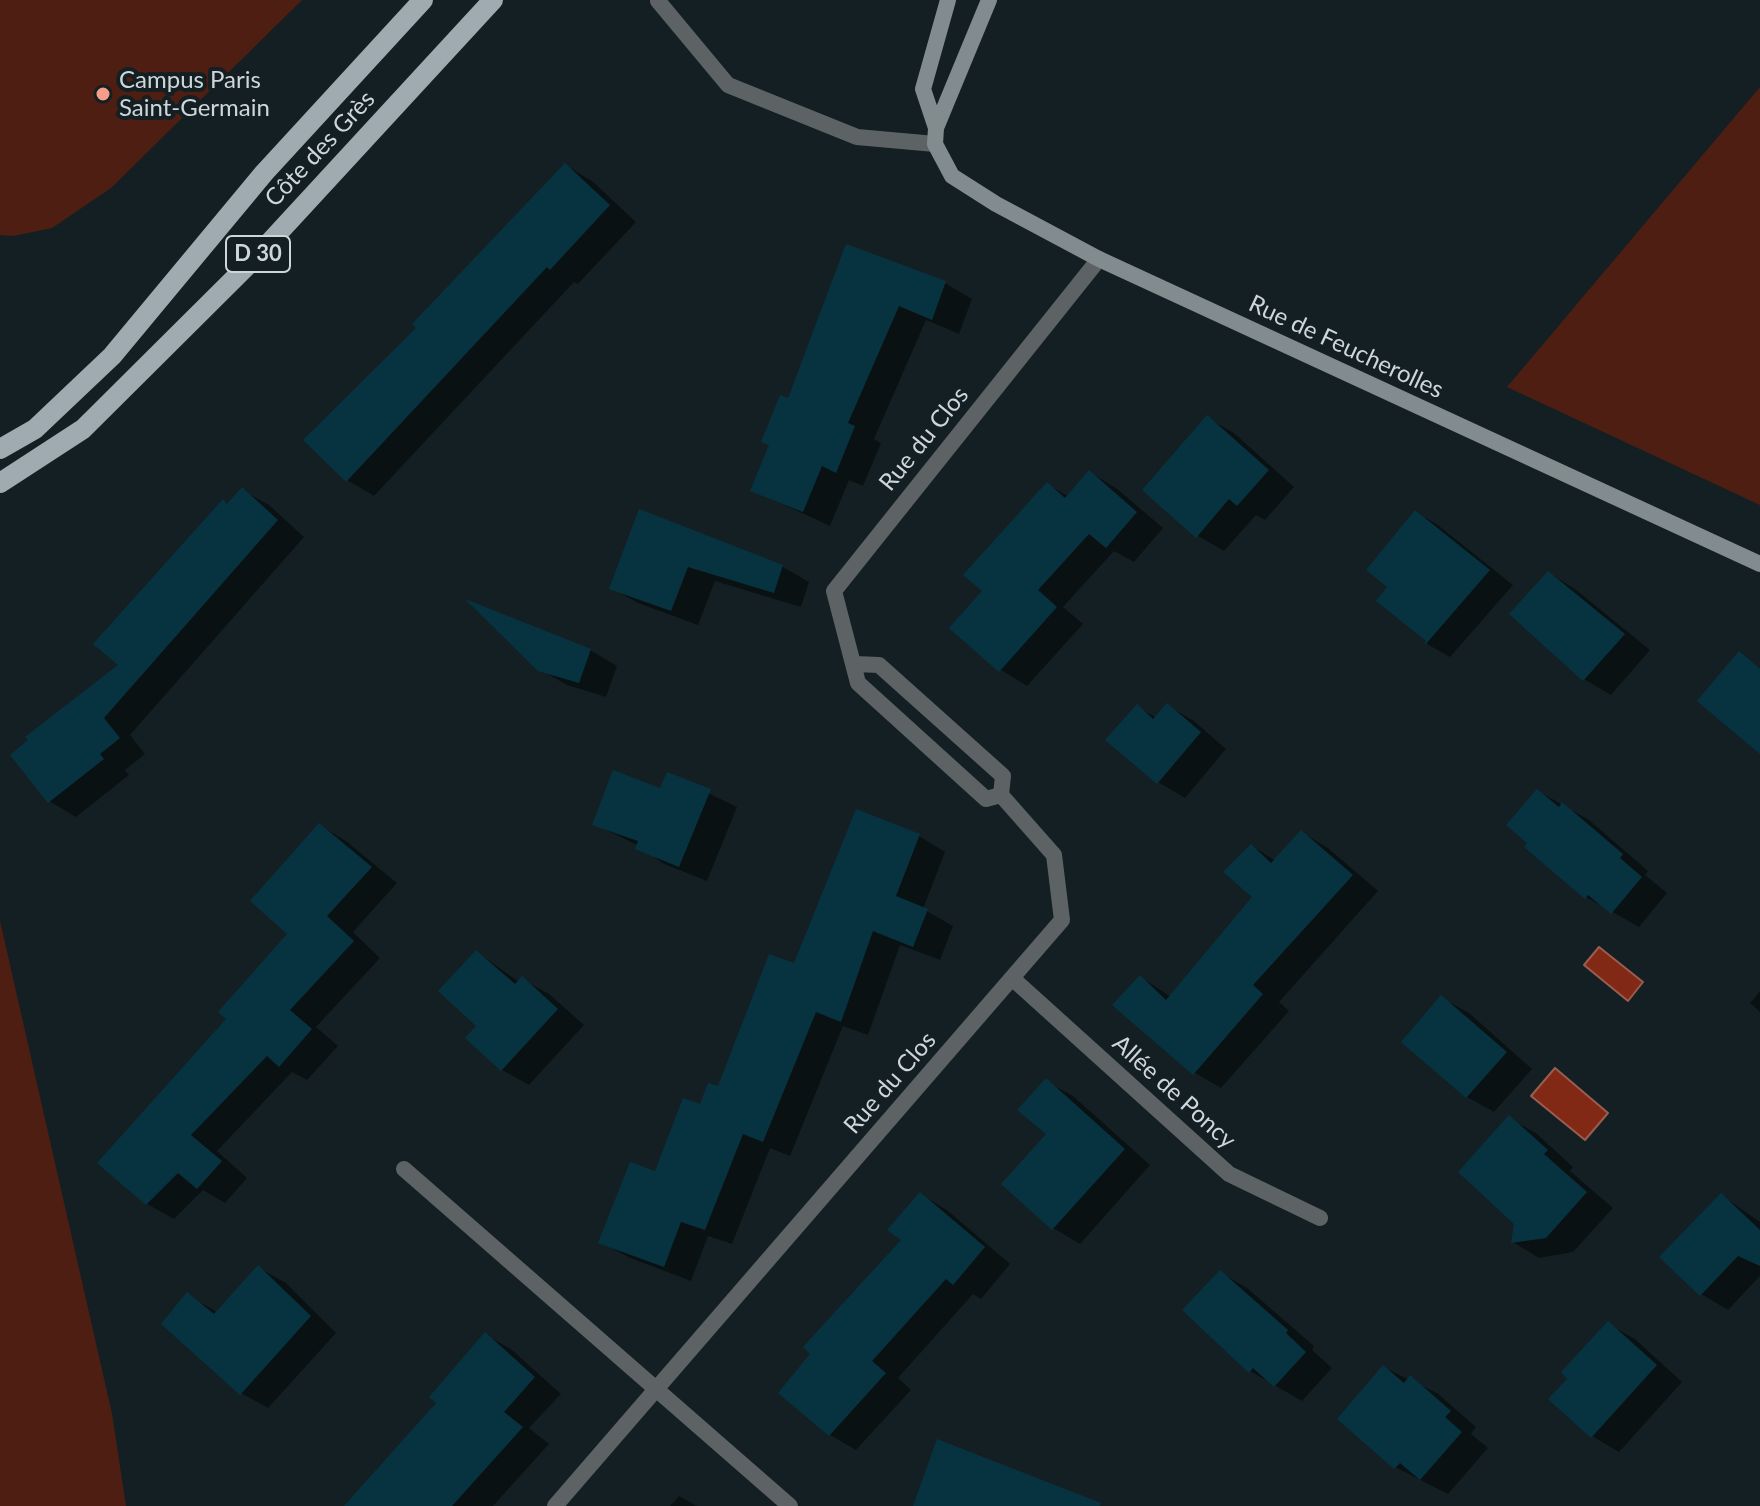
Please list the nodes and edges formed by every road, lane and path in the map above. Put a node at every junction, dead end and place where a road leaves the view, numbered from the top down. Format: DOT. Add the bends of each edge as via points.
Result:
graph roads {
  1 [pos="423,0"];
  2 [pos="493,0"];
  3 [pos="948,0"];
  4 [pos="989,0"];
  5 [pos="658,1"];
  6 [pos="936,136"];
  7 [pos="1099,259"];
  8 [pos="0,449"];
  9 [pos="0,483"];
  10 [pos="1760,564"];
  11 [pos="855,664"];
  12 [pos="1001,795"];
  13 [pos="1012,978"];
  14 [pos="404,1169"];
  15 [pos="1320,1218"];
  16 [pos="659,1389"];
  17 [pos="555,1506"];
  18 [pos="790,1506"];
  1 -- 8 [label="main road, Côte des Grès / D 30" via="264,173 112,356 35,429"];
  2 -- 9 [label="main road, Côte des Grès / D 30" via="257,256 83,429"];
  3 -- 6 [label="street, Rue de Feucherolles" via="923,89"];
  4 -- 6 [label="street"];
  5 -- 6 [label="street" via="728,85 857,137"];
  6 -- 7 [label="street, Rue de Feucherolles" via="952,176"];
  7 -- 10 [label="street, Rue de Feucherolles"];
  7 -- 11 [label="street, Rue du Clos" via="834,591"];
  11 -- 12 [label="street, Rue du Clos" via="858,683 986,799"];
  11 -- 12 [label="street, Rue du Clos" via="879,665 1003,776"];
  12 -- 13 [label="street, Rue du Clos" via="1054,855 1062,920"];
  13 -- 15 [label="street, Allée de Poncy" via="1229,1174"];
  13 -- 16 [label="street, Rue du Clos"];
  14 -- 16 [label="street"];
  16 -- 17 [label="street, Rue du Clos"];
  16 -- 18 [label="street"];
}
